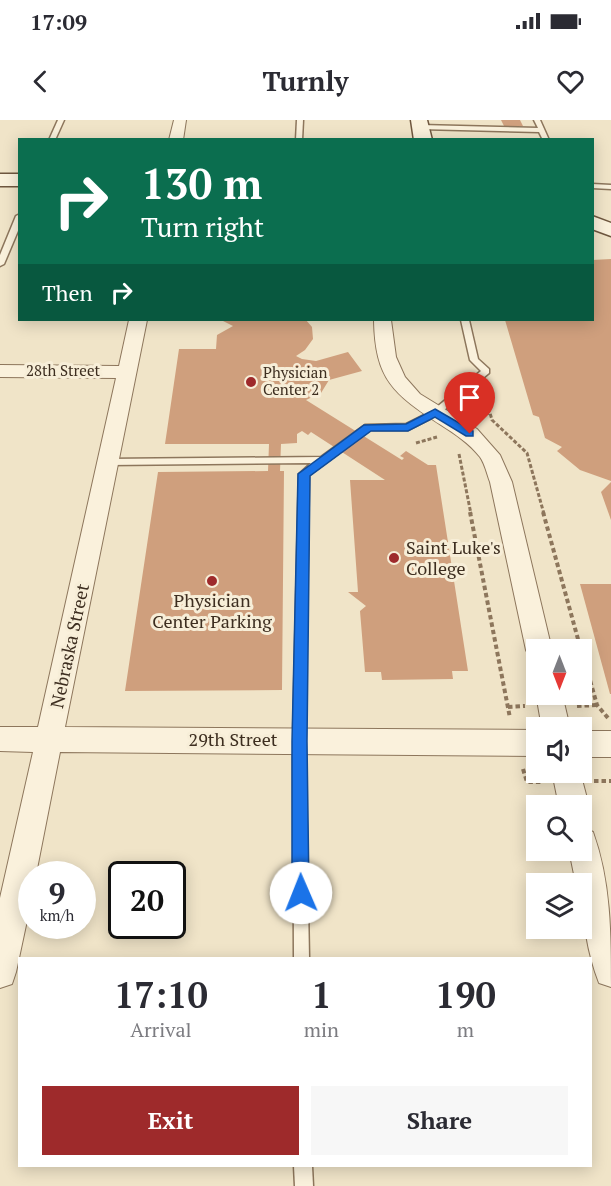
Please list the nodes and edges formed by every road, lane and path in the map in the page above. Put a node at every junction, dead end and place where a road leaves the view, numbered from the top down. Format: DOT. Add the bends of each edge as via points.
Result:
graph roads {
  1 [pos="61,120"];
  2 [pos="180,120"];
  3 [pos="300,120"];
  4 [pos="503,124"];
  5 [pos="522,124"];
  6 [pos="539,124"];
  7 [pos="489,128"];
  8 [pos="421,129"];
  9 [pos="53,138"];
  10 [pos="176,138"];
  11 [pos="299,138"];
  12 [pos="545,138"];
  13 [pos="0,180"];
  14 [pos="18,180"];
  15 [pos="594,186"];
  16 [pos="611,188"];
  17 [pos="18,221"];
  18 [pos="594,223"];
  19 [pos="611,230"];
  20 [pos="0,264"];
  21 [pos="138,321"];
  22 [pos="382,321"];
  23 [pos="465,321"];
  24 [pos="0,371"];
  25 [pos="126,372"];
  26 [pos="490,414"];
  27 [pos="427,417"];
  28 [pos="446,441"];
  29 [pos="453,447"];
  30 [pos="321,460"];
  31 [pos="108,462"];
  32 [pos="537,639"];
  33 [pos="579,639"];
  34 [pos="592,687"];
  35 [pos="610,733"];
  36 [pos="0,739"];
  37 [pos="50,740"];
  38 [pos="592,740"];
  39 [pos="299,741"];
  40 [pos="526,741"];
  41 [pos="526,743"];
  42 [pos="586,861"];
  43 [pos="302,957"];
  44 [pos="611,971"];
  45 [pos="0,972"];
  46 [pos="303,1167"];
  47 [pos="304,1186"];
  1 -- 9 [label="lane"];
  2 -- 10 [label="street"];
  3 -- 11 [label="lane"];
  4 -- 7 [label="lane"];
  5 -- 6 [label="lane"];
  6 -- 7 [label="lane" via="503,130"];
  6 -- 12 [label="lane"];
  7 -- 8 [label="lane"];
  13 -- 14 [label="main road"];
  15 -- 16 [label="lane"];
  17 -- 20 [label="lane"];
  18 -- 19 [label="main road"];
  21 -- 25 [label="street, Nebraska Street"];
  22 -- 27 [label="street" via="387,357 396,379"];
  23 -- 27 [label="lane" via="474,360 486,371"];
  24 -- 25 [label="street, 28th Street"];
  25 -- 31 [label="street, Nebraska Street"];
  26 -- 33 [label="path" via="526,453"];
  27 -- 28 [label="path"];
  27 -- 30 [label="lane" via="408,427 368,427"];
  27 -- 32 [label="street" via="470,434 490,455 501,482"];
  29 -- 40 [label="path" via="460,459 508,707"];
  30 -- 31 [label="lane"];
  30 -- 39 [label="lane" via="304,474"];
  31 -- 37 [label="street, Nebraska Street"];
  34 -- 35 [label="path" via="597,705 607,715"];
  35 -- 38 [label="street"];
  36 -- 37 [label="street, 29th Street"];
  37 -- 39 [label="street, 29th Street"];
  37 -- 45 [label="street, Nebraska Street"];
  39 -- 41 [label="street, 29th Street"];
  39 -- 43 [label="lane"];
  42 -- 44 [label="street"];
  46 -- 47 [label="lane"];
}
